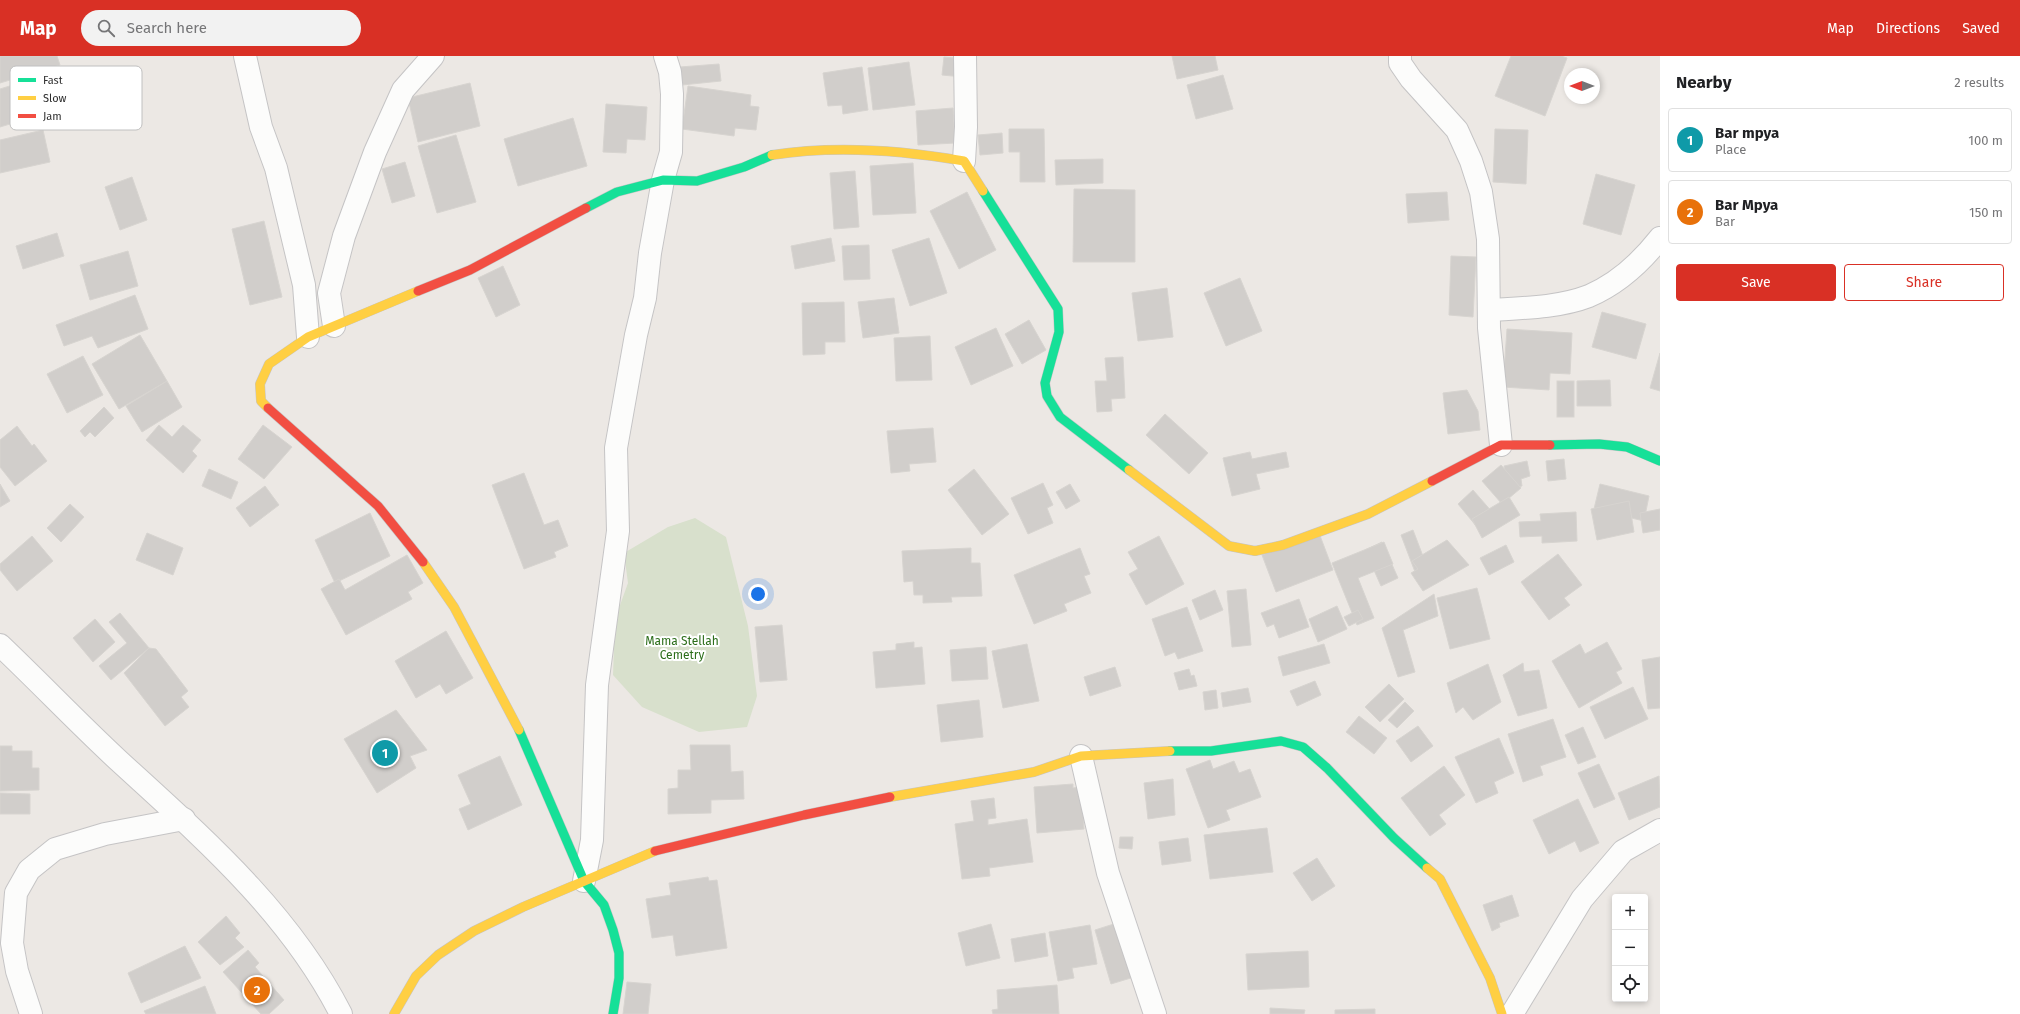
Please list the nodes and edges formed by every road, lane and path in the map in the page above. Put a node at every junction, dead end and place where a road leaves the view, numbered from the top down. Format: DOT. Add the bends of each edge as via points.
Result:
graph roads {
  1 [pos="433,56"];
  2 [pos="665,56"];
  3 [pos="965,56"];
  4 [pos="1400,56"];
  5 [pos="242,58"];
  6 [pos="964,162"];
  7 [pos="663,180"];
  8 [pos="1660,238"];
  9 [pos="1489,310"];
  10 [pos="334,326"];
  11 [pos="308,337"];
  12 [pos="1501,445"];
  13 [pos="1660,461"];
  14 [pos="0,645"];
  15 [pos="1081,756"];
  16 [pos="184,819"];
  17 [pos="1660,830"];
  18 [pos="584,881"];
  19 [pos="31,1014"];
  20 [pos="341,1014"];
  21 [pos="394,1014"];
  22 [pos="613,1014"];
  23 [pos="1155,1014"];
  24 [pos="1502,1014"];
  25 [pos="1512,1014"];
  1 -- 10 [label="street" via="403,90 372,159 344,236 329,293"];
  2 -- 7 [label="street" via="670,72 672,94 671,152"];
  3 -- 6 [label="street"];
  4 -- 9 [label="street" via="1400,63 1411,79 1458,130 1471,161 1481,192 1488,239"];
  5 -- 11 [label="street" via="261,127 276,168 304,285"];
  6 -- 7 [label="street" via="930,155 847,148 773,155 744,168 697,181"];
  6 -- 12 [label="street" via="1058,309 1058,342 1045,378 1051,404 1060,417 1229,546 1255,551 1283,545 1368,514"];
  7 -- 10 [label="street" via="617,192 470,270"];
  7 -- 18 [label="street" via="645,298 616,448 618,532 597,685 592,840"];
  8 -- 9 [label="street" via="1620,277 1590,295 1571,301 1525,308"];
  9 -- 12 [label="street"];
  10 -- 11 [label="street"];
  11 -- 18 [label="street" via="270,364 260,384 261,401 378,506 414,549 454,607 523,738"];
  12 -- 13 [label="street" via="1599,444 1628,447"];
  14 -- 16 [label="street" via="118,760"];
  15 -- 18 [label="street" via="1034,772 921,791 663,848"];
  15 -- 23 [label="street" via="1108,873"];
  15 -- 24 [label="street" via="1156,751 1211,751 1281,741 1303,747 1327,768 1394,838 1440,879 1490,978"];
  16 -- 19 [label="street" via="105,834 54,849 29,870 16,893 12,943 16,970"];
  16 -- 20 [label="street" via="273,913 308,957"];
  17 -- 25 [label="street" via="1623,851 1582,899"];
  18 -- 21 [label="street" via="474,931 438,955 416,976"];
  18 -- 22 [label="street" via="604,905 619,953 619,978"];
}
